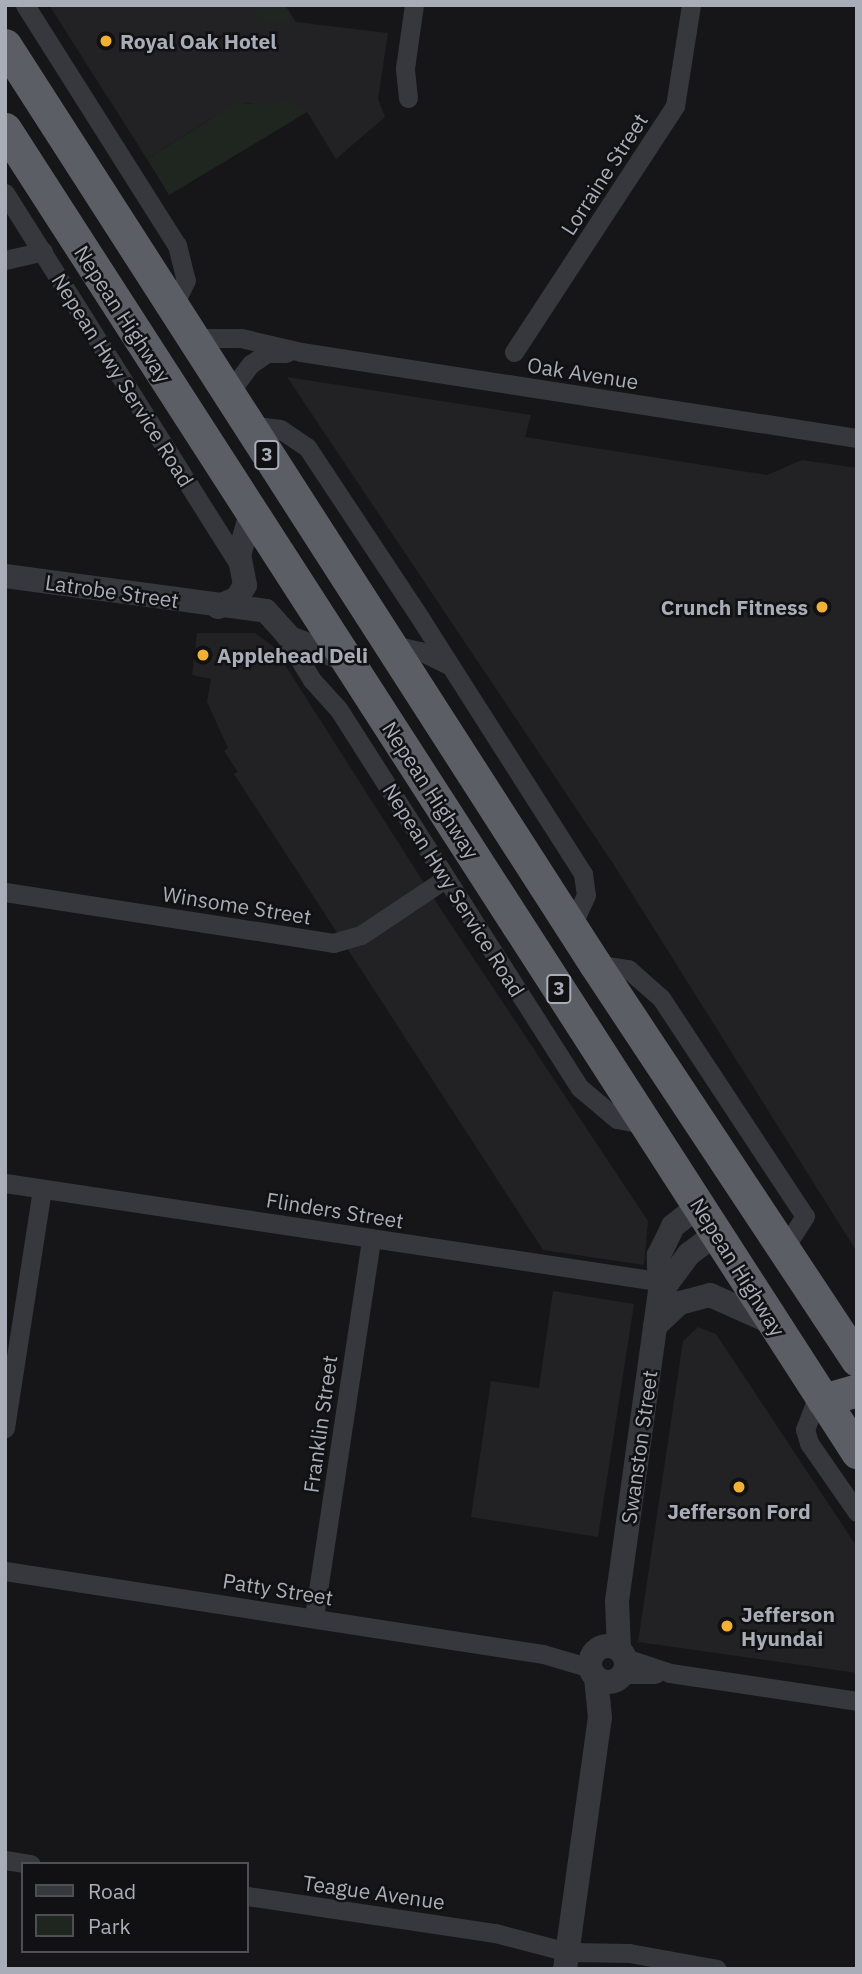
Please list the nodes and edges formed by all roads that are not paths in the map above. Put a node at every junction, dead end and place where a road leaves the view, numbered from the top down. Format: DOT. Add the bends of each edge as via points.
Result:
graph roads {
  1 [pos="25,5"];
  2 [pos="414,5"];
  3 [pos="691,5"];
  4 [pos="5,45"];
  5 [pos="408,97"];
  6 [pos="5,129"];
  7 [pos="5,193"];
  8 [pos="43,251"];
  9 [pos="5,260"];
  10 [pos="145,266"];
  11 [pos="108,290"];
  12 [pos="178,300"];
  13 [pos="191,338"];
  14 [pos="301,352"];
  15 [pos="514,352"];
  16 [pos="228,394"];
  17 [pos="248,425"];
  18 [pos="857,438"];
  19 [pos="251,514"];
  20 [pos="242,570"];
  21 [pos="5,576"];
  22 [pos="218,607"];
  23 [pos="275,621"];
  24 [pos="388,643"];
  25 [pos="346,660"];
  26 [pos="449,665"];
  27 [pos="534,869"];
  28 [pos="446,879"];
  29 [pos="5,892"];
  30 [pos="497,892"];
  31 [pos="571,926"];
  32 [pos="595,964"];
  33 [pos="646,1125"];
  34 [pos="5,1183"];
  35 [pos="744,1188"];
  36 [pos="42,1189"];
  37 [pos="709,1219"];
  38 [pos="371,1238"];
  39 [pos="784,1248"];
  40 [pos="659,1287"];
  41 [pos="774,1323"];
  42 [pos="655,1326"];
  43 [pos="857,1360"];
  44 [pos="857,1369"];
  45 [pos="857,1390"];
  46 [pos="821,1396"];
  47 [pos="5,1429"];
  48 [pos="857,1452"];
  49 [pos="857,1512"];
  50 [pos="5,1571"];
  51 [pos="314,1617"];
  52 [pos="608,1664"];
  53 [pos="857,1701"];
  54 [pos="248,1896"];
  55 [pos="568,1953"];
  56 [pos="717,1969"];
  1 -- 12 [label="street" via="177,245 185,271"];
  2 -- 5 [label="street" via="405,68"];
  3 -- 15 [label="street, Lorraine Street" via="675,106"];
  4 -- 10 [label="highway, Nepean Highway / 3"];
  6 -- 11 [label="highway, Nepean Highway / 3"];
  7 -- 8 [label="street, Nepean Hwy Service Road"];
  8 -- 9 [label="street"];
  8 -- 20 [label="street, Nepean Hwy Service Road"];
  10 -- 11 [label="highway"];
  10 -- 12 [label="highway, Nepean Highway / 3"];
  11 -- 19 [label="highway, Nepean Highway / 3"];
  12 -- 13 [label="highway, Nepean Highway / 3"];
  13 -- 14 [label="street, Oak Avenue" via="241,338"];
  13 -- 16 [label="highway, Nepean Highway / 3"];
  14 -- 16 [label="street, Oak Avenue" via="267,353 251,364"];
  14 -- 18 [label="street, Oak Avenue"];
  16 -- 17 [label="highway, Nepean Highway / 3"];
  17 -- 24 [label="highway, Nepean Highway / 3"];
  17 -- 26 [label="street" via="280,429 307,447"];
  19 -- 20 [label="street"];
  19 -- 25 [label="highway, Nepean Highway / 3"];
  20 -- 22 [label="street" via="242,594"];
  20 -- 23 [label="street, Nepean Hwy Service Road"];
  21 -- 22 [label="street, Latrobe Street"];
  22 -- 23 [label="street, Latrobe Street"];
  23 -- 25 [label="street, Latrobe Street" via="293,640"];
  23 -- 28 [label="street, Nepean Hwy Service Road" via="312,680 339,710"];
  24 -- 26 [label="street"];
  24 -- 27 [label="highway, Nepean Highway / 3"];
  25 -- 30 [label="highway, Nepean Highway / 3"];
  26 -- 31 [label="street" via="583,874 586,895"];
  27 -- 30 [label="highway"];
  27 -- 31 [label="highway, Nepean Highway / 3"];
  28 -- 29 [label="street, Winsome Street" via="360,935 333,943"];
  28 -- 33 [label="street, Nepean Hwy Service Road" via="588,1099 617,1119"];
  30 -- 33 [label="highway, Nepean Highway / 3"];
  31 -- 32 [label="highway, Nepean Highway / 3"];
  32 -- 35 [label="highway, Nepean Highway / 3"];
  32 -- 39 [label="street" via="628,970 661,998 805,1216"];
  33 -- 37 [label="highway, Nepean Highway / 3"];
  34 -- 36 [label="street, Flinders Street"];
  35 -- 37 [label="highway"];
  35 -- 39 [label="highway, Nepean Highway / 3"];
  36 -- 38 [label="street, Flinders Street"];
  36 -- 47 [label="street"];
  37 -- 40 [label="street, Swanston Street" via="689,1254"];
  37 -- 40 [label="street, Swanston Street" via="673,1226 662,1242"];
  37 -- 41 [label="highway, Nepean Highway / 3"];
  38 -- 40 [label="street, Flinders Street"];
  38 -- 51 [label="street, Franklin Street"];
  39 -- 43 [label="highway, Nepean Highway / 3"];
  40 -- 42 [label="street, Swanston Street"];
  41 -- 42 [label="street" via="710,1295 680,1303"];
  41 -- 46 [label="highway, Nepean Highway / 3"];
  42 -- 52 [label="street, Swanston Street"];
  44 -- 46 [label="highway"];
  45 -- 46 [label="highway"];
  46 -- 48 [label="highway, Nepean Highway / 3"];
  46 -- 49 [label="street" via="805,1429 809,1443"];
  50 -- 51 [label="street, Patty Street"];
  51 -- 52 [label="street, Patty Street"];
  52 -- 53 [label="street, Patty Street"];
  52 -- 55 [label="street, Swanston Street"];
  54 -- 55 [label="street, Teague Avenue" via="495,1933"];
  55 -- 56 [label="street, Teague Avenue" via="629,1953"];
}
